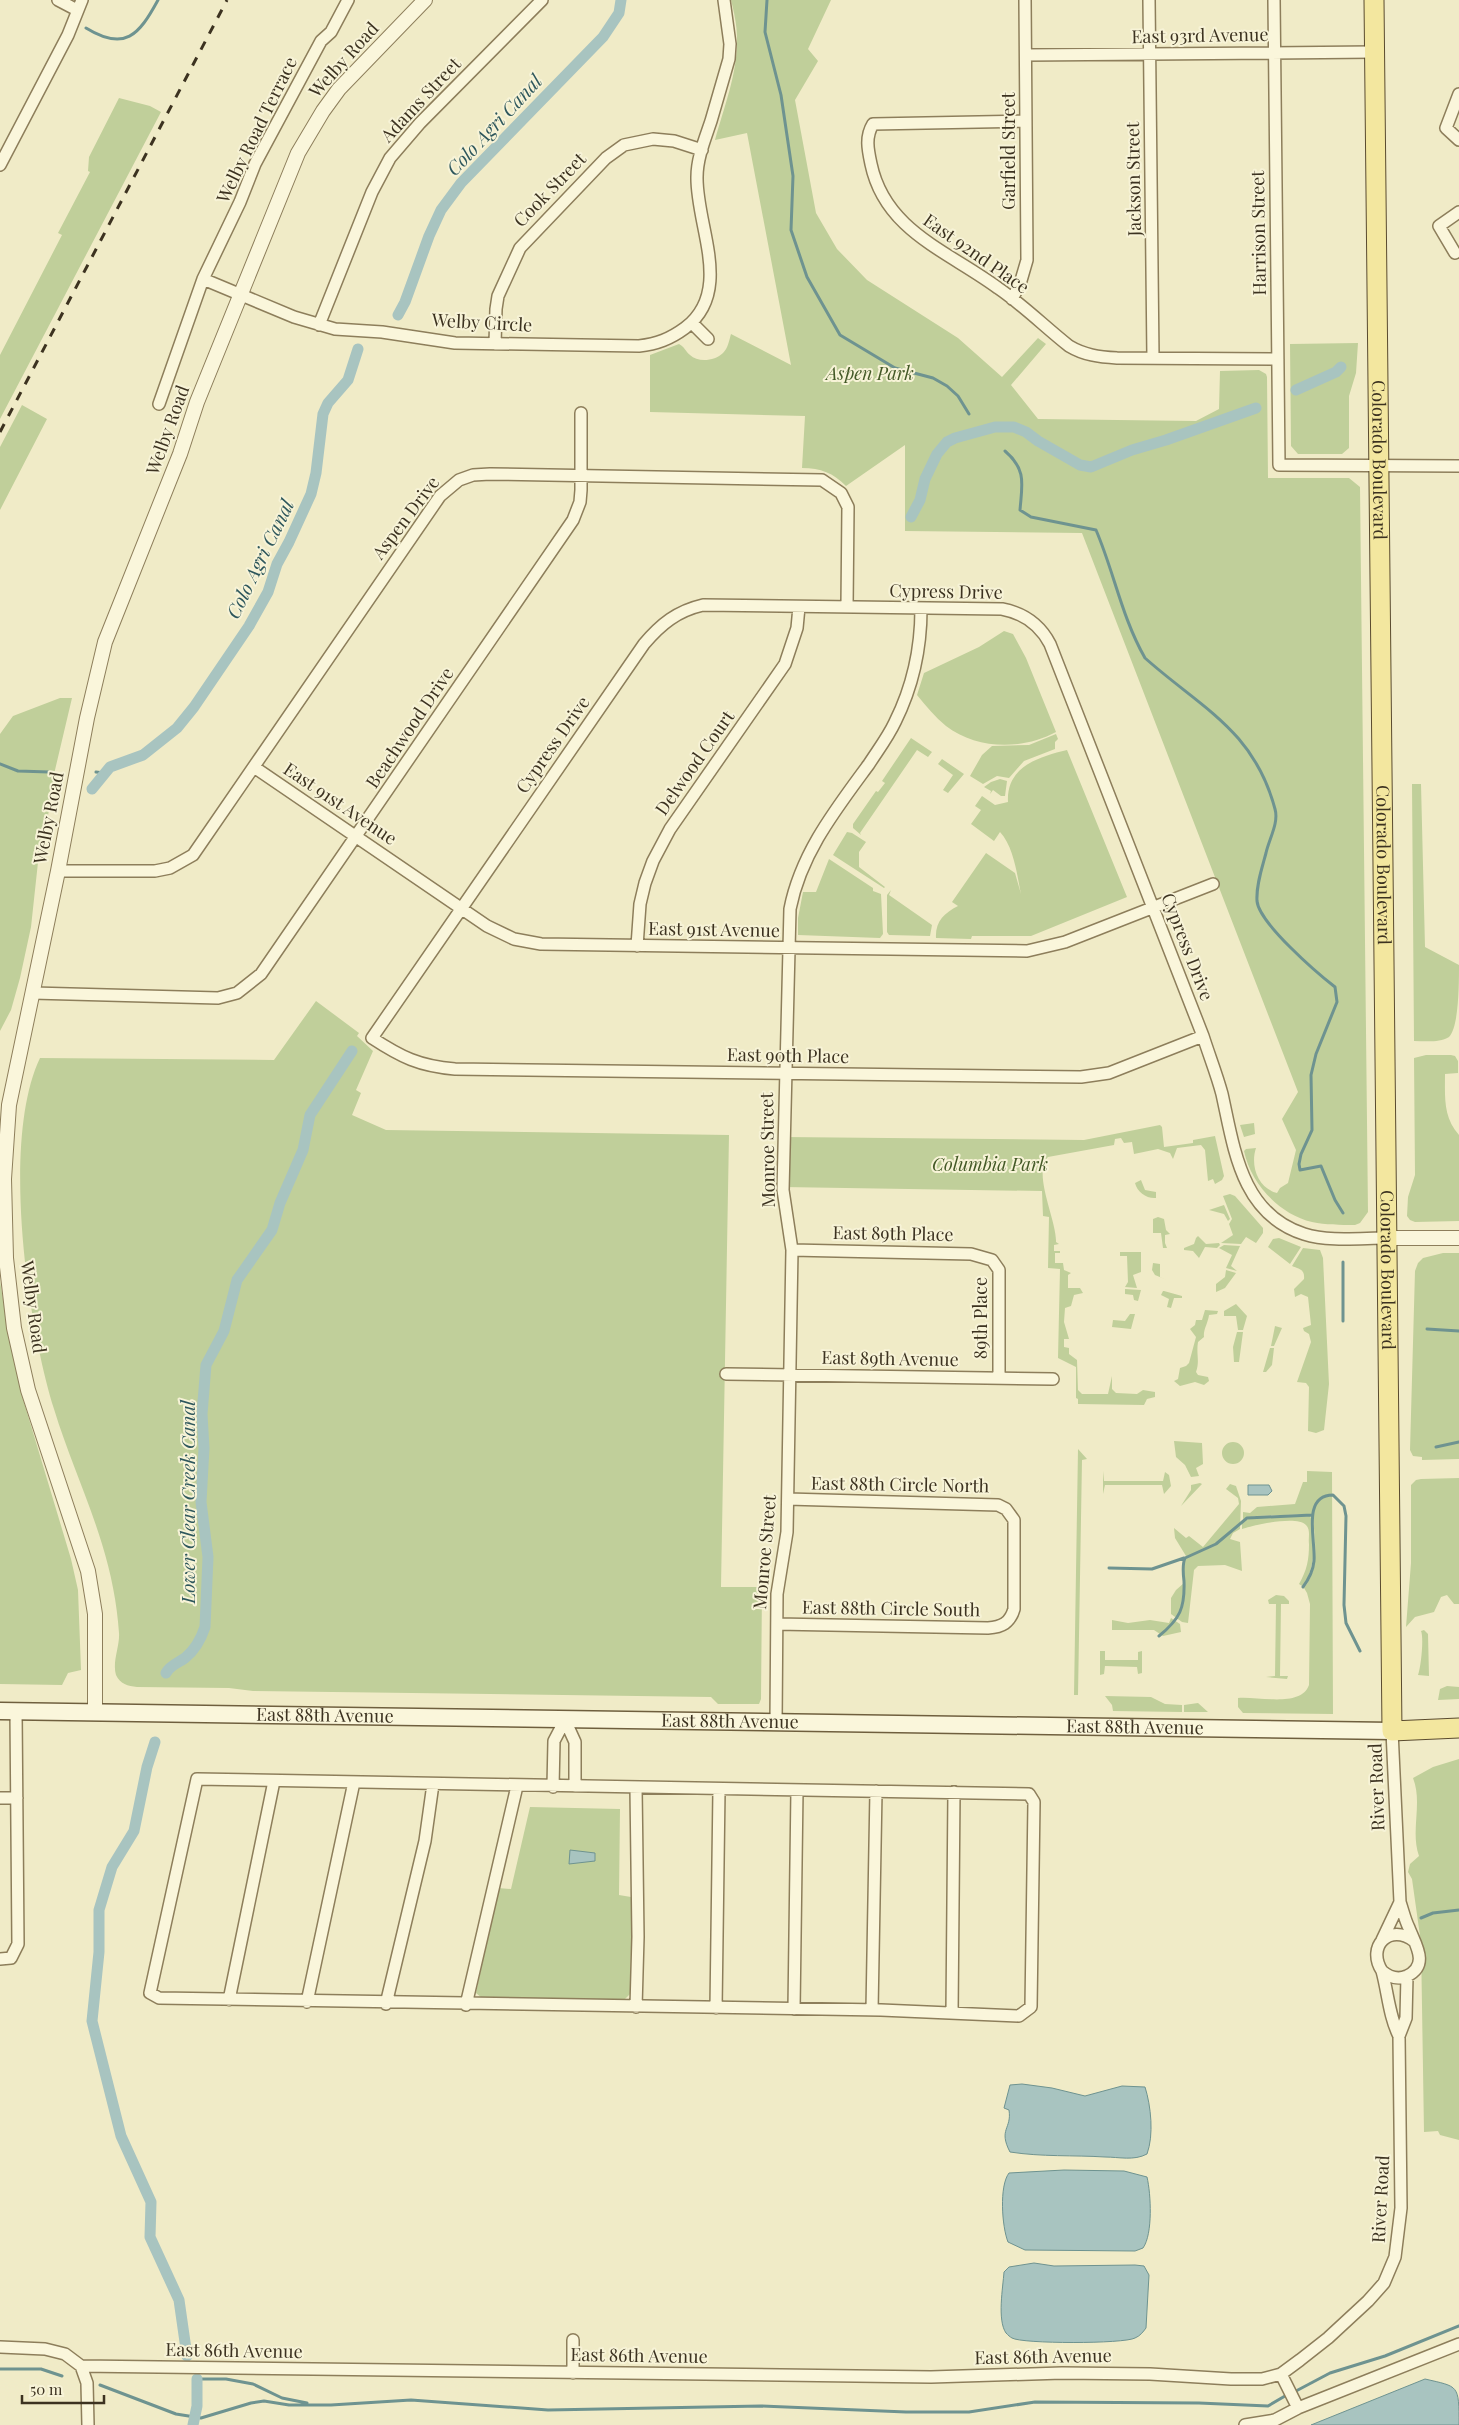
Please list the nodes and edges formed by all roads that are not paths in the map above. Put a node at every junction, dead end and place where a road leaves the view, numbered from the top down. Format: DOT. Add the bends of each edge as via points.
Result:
graph roads {
  1 [pos="58,0"];
  2 [pos="348,0"];
  3 [pos="425,0"];
  4 [pos="542,0"];
  5 [pos="724,0"];
  6 [pos="1025,0"];
  7 [pos="1149,0"];
  8 [pos="1274,0"];
  9 [pos="1374,0"];
  10 [pos="80,5"];
  11 [pos="1374,52"];
  12 [pos="1275,53"];
  13 [pos="1150,54"];
  14 [pos="1026,55"];
  15 [pos="1459,94"];
  16 [pos="1026,121"];
  17 [pos="1459,140"];
  18 [pos="702,150"];
  19 [pos="0,164"];
  20 [pos="1459,212"];
  21 [pos="1454,253"];
  22 [pos="203,279"];
  23 [pos="241,294"];
  24 [pos="1012,299"];
  25 [pos="692,323"];
  26 [pos="319,325"];
  27 [pos="708,339"];
  28 [pos="495,344"];
  29 [pos="1153,358"];
  30 [pos="1278,359"];
  31 [pos="159,404"];
  32 [pos="581,413"];
  33 [pos="1379,466"];
  34 [pos="1459,466"];
  35 [pos="581,475"];
  36 [pos="799,607"];
  37 [pos="847,607"];
  38 [pos="921,609"];
  39 [pos="254,767"];
  40 [pos="357,836"];
  41 [pos="58,871"];
  42 [pos="1213,884"];
  43 [pos="1153,908"];
  44 [pos="461,910"];
  45 [pos="637,946"];
  46 [pos="788,949"];
  47 [pos="33,993"];
  48 [pos="1203,1036"];
  49 [pos="372,1038"];
  50 [pos="785,1073"];
  51 [pos="1387,1238"];
  52 [pos="1459,1238"];
  53 [pos="792,1250"];
  54 [pos="992,1260"];
  55 [pos="726,1374"];
  56 [pos="789,1375"];
  57 [pos="999,1378"];
  58 [pos="1053,1379"];
  59 [pos="788,1499"];
  60 [pos="777,1624"];
  61 [pos="1004,1625"];
  62 [pos="0,1711"];
  63 [pos="16,1712"];
  64 [pos="95,1713"];
  65 [pos="564,1720"];
  66 [pos="776,1723"];
  67 [pos="1459,1728"];
  68 [pos="1392,1731"];
  69 [pos="274,1781"];
  70 [pos="354,1782"];
  71 [pos="433,1784"];
  72 [pos="517,1786"];
  73 [pos="575,1786"];
  74 [pos="553,1787"];
  75 [pos="636,1788"];
  76 [pos="719,1790"];
  77 [pos="797,1790"];
  78 [pos="876,1791"];
  79 [pos="954,1792"];
  80 [pos="0,1798"];
  81 [pos="17,1798"];
  82 [pos="1400,1902"];
  83 [pos="1382,1940"];
  84 [pos="1414,1941"];
  85 [pos="0,1959"];
  86 [pos="1382,1971"];
  87 [pos="1407,1976"];
  88 [pos="229,2000"];
  89 [pos="307,2002"];
  90 [pos="386,2004"];
  91 [pos="466,2005"];
  92 [pos="636,2007"];
  93 [pos="716,2008"];
  94 [pos="794,2009"];
  95 [pos="872,2010"];
  96 [pos="952,2013"];
  97 [pos="1399,2036"];
  98 [pos="573,2340"];
  99 [pos="1459,2344"];
  100 [pos="0,2348"];
  101 [pos="81,2366"];
  102 [pos="573,2373"];
  103 [pos="1283,2378"];
  104 [pos="1296,2404"];
  105 [pos="88,2425"];
  106 [pos="1245,2425"];
  1 -- 10 [label="street"];
  2 -- 22 [label="street, Welby Road Terrace" via="331,32 321,41 255,164"];
  3 -- 23 [label="street, Welby Road" via="323,111 298,153"];
  4 -- 26 [label="street, Adams Street" via="420,123 390,158 372,192"];
  5 -- 18 [label="street, Welby Circle" via="729,59"];
  6 -- 14 [label="street, Garfield Street"];
  7 -- 13 [label="street, Jackson Street"];
  8 -- 12 [label="street, Harrison Street"];
  9 -- 11 [label="main road, Colorado Boulevard"];
  10 -- 19 [label="street" via="68,35"];
  11 -- 12 [label="street, East 93rd Avenue"];
  11 -- 33 [label="main road, Colorado Boulevard"];
  12 -- 13 [label="street, East 93rd Avenue"];
  12 -- 30 [label="street, Harrison Street"];
  13 -- 14 [label="street, East 93rd Avenue"];
  13 -- 29 [label="street, Jackson Street"];
  14 -- 16 [label="street, Garfield Street"];
  15 -- 17 [label="street" via="1446,128"];
  16 -- 24 [label="street, Garfield Street" via="1027,260"];
  16 -- 24 [label="street, East 92nd Place" via="883,122 873,124 868,139 878,190 898,219"];
  18 -- 25 [label="street, Welby Circle" via="697,178 710,270 705,302"];
  18 -- 28 [label="street, Cook Street" via="674,141 653,139 624,145 606,158 520,248 498,296"];
  20 -- 21 [label="street" via="1439,226"];
  22 -- 23 [label="street"];
  22 -- 31 [label="street, Welby Road Terrace"];
  23 -- 26 [label="street, Welby Circle"];
  23 -- 41 [label="street, Welby Road" via="106,642 87,718"];
  24 -- 29 [label="street, East 92nd Place" via="1079,352 1103,358"];
  25 -- 27 [label="street"];
  25 -- 28 [label="street, Welby Circle" via="671,338 652,345"];
  26 -- 28 [label="street, Welby Circle" via="412,335 445,342"];
  29 -- 30 [label="street, East 92nd Place"];
  30 -- 33 [label="street, Harrison Street" via="1279,465"];
  32 -- 35 [label="street, Beachwood Drive"];
  33 -- 34 [label="street"];
  33 -- 51 [label="main road, Colorado Boulevard"];
  35 -- 37 [label="street, Aspen Drive" via="822,480 841,493 848,507"];
  35 -- 39 [label="street, Aspen Drive" via="473,475 446,489"];
  35 -- 40 [label="street, Beachwood Drive" via="580,502 570,525"];
  36 -- 37 [label="street, Cypress Drive"];
  36 -- 44 [label="street, Cypress Drive" via="703,605 679,613 662,625 644,644"];
  36 -- 45 [label="street, Delwood Court" via="797,628 785,664 670,829 653,861 640,904"];
  37 -- 38 [label="street, Cypress Drive"];
  38 -- 43 [label="street, Cypress Drive" via="1002,609 1026,618 1041,630 1050,644"];
  38 -- 46 [label="street, Monroe Street" via="919,649 906,698 888,736 818,836 805,860 790,909"];
  39 -- 40 [label="street, East 91st Avenue"];
  39 -- 41 [label="street, Aspen Drive" via="197,850 170,868 155,871"];
  40 -- 44 [label="street, East 91st Avenue"];
  40 -- 47 [label="street, Beachwood Drive" via="269,965 237,993 207,998"];
  41 -- 47 [label="street, Welby Road"];
  42 -- 43 [label="street, East 91st Avenue"];
  43 -- 46 [label="street, East 91st Avenue" via="1059,944 1027,951"];
  43 -- 48 [label="street, Cypress Drive"];
  44 -- 45 [label="street, East 91st Avenue" via="502,934 528,942"];
  44 -- 49 [label="street, Cypress Drive"];
  45 -- 46 [label="street, East 91st Avenue"];
  46 -- 50 [label="street, Monroe Street"];
  47 -- 64 [label="street, Welby Road" via="9,1105 4,1179 6,1258 14,1328 28,1390 89,1578 95,1630"];
  48 -- 50 [label="street, East 90th Place" via="1109,1073 1081,1077"];
  48 -- 51 [label="street, Cypress Drive" via="1238,1166 1246,1185 1266,1210 1304,1234"];
  49 -- 50 [label="street, East 90th Place" via="400,1056 433,1067"];
  50 -- 53 [label="street, Monroe Street" via="783,1190"];
  51 -- 52 [label="street"];
  51 -- 68 [label="main road, Colorado Boulevard"];
  53 -- 54 [label="street, East 89th Place" via="971,1254"];
  53 -- 56 [label="street, Monroe Street"];
  54 -- 57 [label="street, 89th Place" via="1000,1270"];
  55 -- 56 [label="street, East 89th Avenue"];
  56 -- 57 [label="street, East 89th Avenue"];
  56 -- 59 [label="street, Monroe Street"];
  57 -- 58 [label="street, East 89th Avenue"];
  59 -- 60 [label="street, Monroe Street"];
  59 -- 61 [label="street, East 88th Circle North" via="998,1505 1014,1520 1015,1529 1014,1609 1012,1617"];
  60 -- 61 [label="street, East 88th Circle South" via="988,1628"];
  60 -- 66 [label="street, Monroe Street"];
  62 -- 63 [label="main road, East 88th Avenue"];
  63 -- 64 [label="main road, East 88th Avenue"];
  63 -- 81 [label="street"];
  64 -- 65 [label="main road, East 88th Avenue"];
  65 -- 66 [label="main road, East 88th Avenue"];
  65 -- 73 [label="street" via="575,1742"];
  65 -- 74 [label="street" via="554,1741"];
  66 -- 68 [label="main road, East 88th Avenue"];
  67 -- 68 [label="main road, East 88th Avenue"];
  68 -- 82 [label="street, River Road"];
  69 -- 70 [label="street"];
  69 -- 88 [label="street"];
  69 -- 88 [label="street" via="197,1779 150,1993 159,1998"];
  70 -- 71 [label="street"];
  70 -- 89 [label="street"];
  71 -- 72 [label="street"];
  71 -- 90 [label="street" via="425,1841"];
  72 -- 74 [label="street"];
  72 -- 91 [label="street"];
  73 -- 74 [label="street"];
  73 -- 75 [label="street"];
  75 -- 76 [label="street"];
  75 -- 92 [label="street"];
  76 -- 77 [label="street"];
  76 -- 93 [label="street"];
  77 -- 78 [label="street"];
  77 -- 94 [label="street"];
  78 -- 79 [label="street"];
  78 -- 95 [label="street"];
  79 -- 96 [label="street"];
  79 -- 96 [label="street" via="1029,1794 1034,1802 1031,2007 1019,2016"];
  80 -- 81 [label="street"];
  81 -- 85 [label="street" via="18,1944 11,1958"];
  82 -- 83 [label="street, River Road"];
  82 -- 84 [label="street, River Road"];
  83 -- 84 [label="street" via="1398,1934"];
  83 -- 86 [label="street" via="1376,1956"];
  84 -- 87 [label="street" via="1420,1960"];
  86 -- 87 [label="street" via="1394,1978"];
  86 -- 97 [label="street, River Road" via="1391,2020"];
  87 -- 97 [label="street, River Road" via="1406,2018"];
  88 -- 89 [label="street"];
  89 -- 90 [label="street"];
  90 -- 91 [label="street"];
  91 -- 92 [label="street"];
  92 -- 93 [label="street"];
  93 -- 94 [label="street"];
  94 -- 95 [label="street"];
  95 -- 96 [label="street"];
  97 -- 103 [label="street, River Road" via="1401,2208 1395,2257 1384,2283 1368,2301"];
  98 -- 102 [label="street"];
  99 -- 104 [label="street"];
  100 -- 101 [label="street" via="52,2350 65,2354"];
  101 -- 102 [label="street, East 86th Avenue"];
  101 -- 105 [label="street" via="87,2383"];
  102 -- 103 [label="street, East 86th Avenue" via="930,2377 1082,2373"];
  103 -- 104 [label="street"];
  104 -- 106 [label="street" via="1276,2420"];
}
